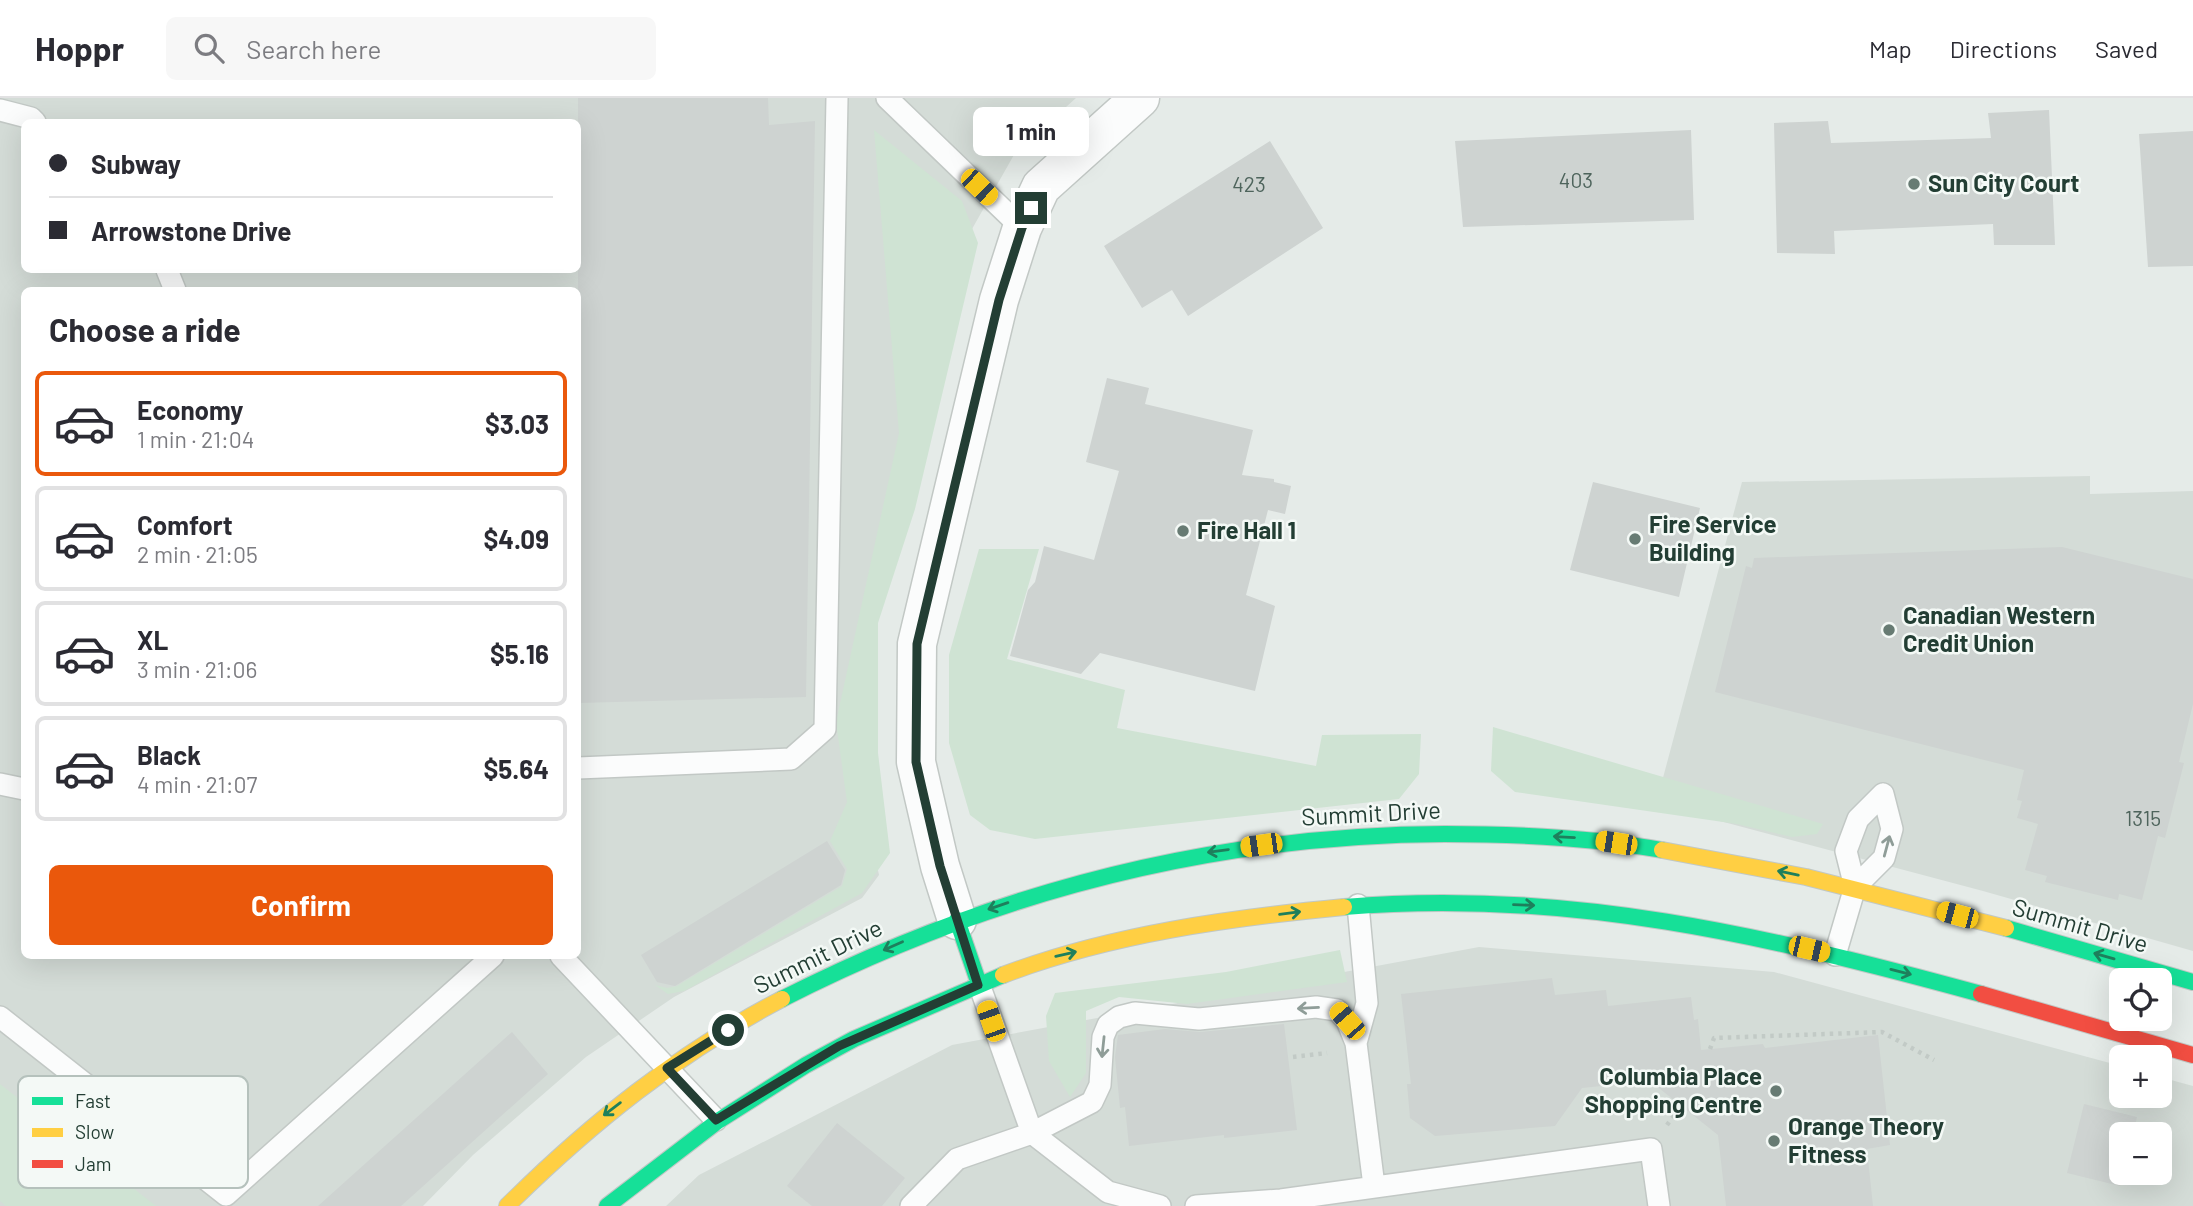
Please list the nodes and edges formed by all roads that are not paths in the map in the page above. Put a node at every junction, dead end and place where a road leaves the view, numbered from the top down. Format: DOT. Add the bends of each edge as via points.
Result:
graph roads {
  1 [pos="837,98"];
  2 [pos="887,98"];
  3 [pos="1140,98"];
  4 [pos="0,110"];
  5 [pos="32,119"];
  6 [pos="1022,228"];
  7 [pos="581,768"];
  8 [pos="0,784"];
  9 [pos="21,788"];
  10 [pos="1855,887"];
  11 [pos="1358,905"];
  12 [pos="957,920"];
  13 [pos="1835,955"];
  14 [pos="490,959"];
  15 [pos="564,959"];
  16 [pos="2193,982"];
  17 [pos="978,985"];
  18 [pos="0,1017"];
  19 [pos="1356,1044"];
  20 [pos="2193,1055"];
  21 [pos="667,1068"];
  22 [pos="75,1076"];
  23 [pos="716,1120"];
  24 [pos="1032,1133"];
  25 [pos="248,1175"];
  26 [pos="1374,1186"];
  27 [pos="217,1188"];
  28 [pos="234,1188"];
  29 [pos="1281,1203"];
  30 [pos="507,1206"];
  31 [pos="607,1206"];
  32 [pos="911,1206"];
  33 [pos="1160,1206"];
  34 [pos="1196,1206"];
  35 [pos="1659,1206"];
  1 -- 7 [label="lane" via="825,730 791,759"];
  2 -- 6 [label="lane"];
  3 -- 6 [label="street" via="1041,187"];
  4 -- 5 [label="lane"];
  6 -- 12 [label="street" via="999,300 917,644 916,762"];
  8 -- 9 [label="lane"];
  10 -- 12 [label="main road, Summit Drive, one-way" via="1727,860 1589,839 1457,832 1376,834 1192,855 1026,896"];
  10 -- 13 [label="lane"];
  16 -- 10 [label="main road, Summit Drive, one-way"];
  11 -- 13 [label="main road, one-way" via="1456,902 1564,907 1702,926"];
  17 -- 11 [label="main road, one-way" via="1052,958 1124,941 1191,927"];
  11 -- 19 [label="lane" via="1367,1003"];
  12 -- 17 [label="main road"];
  12 -- 21 [label="main road, Summit Drive, one-way" via="806,986"];
  13 -- 20 [label="main road, one-way"];
  14 -- 25 [label="lane"];
  15 -- 21 [label="lane"];
  17 -- 23 [label="main road" via="839,1046"];
  17 -- 24 [label="lane"];
  18 -- 22 [label="lane"];
  19 -- 24 [label="lane, one-way" via="1337,1010 1316,1007 1199,1019 1135,1013 1118,1017 1103,1037 1100,1085 1092,1102"];
  19 -- 26 [label="lane"];
  21 -- 23 [label="lane"];
  21 -- 30 [label="main road, Summit Drive, one-way" via="603,1116"];
  23 -- 31 [label="main road"];
  24 -- 32 [label="lane" via="957,1159"];
  24 -- 33 [label="lane" via="1108,1192"];
  26 -- 29 [label="lane"];
  26 -- 35 [label="lane" via="1651,1149"];
  27 -- 28 [label="lane" via="226,1195"];
  29 -- 34 [label="lane"];
}
